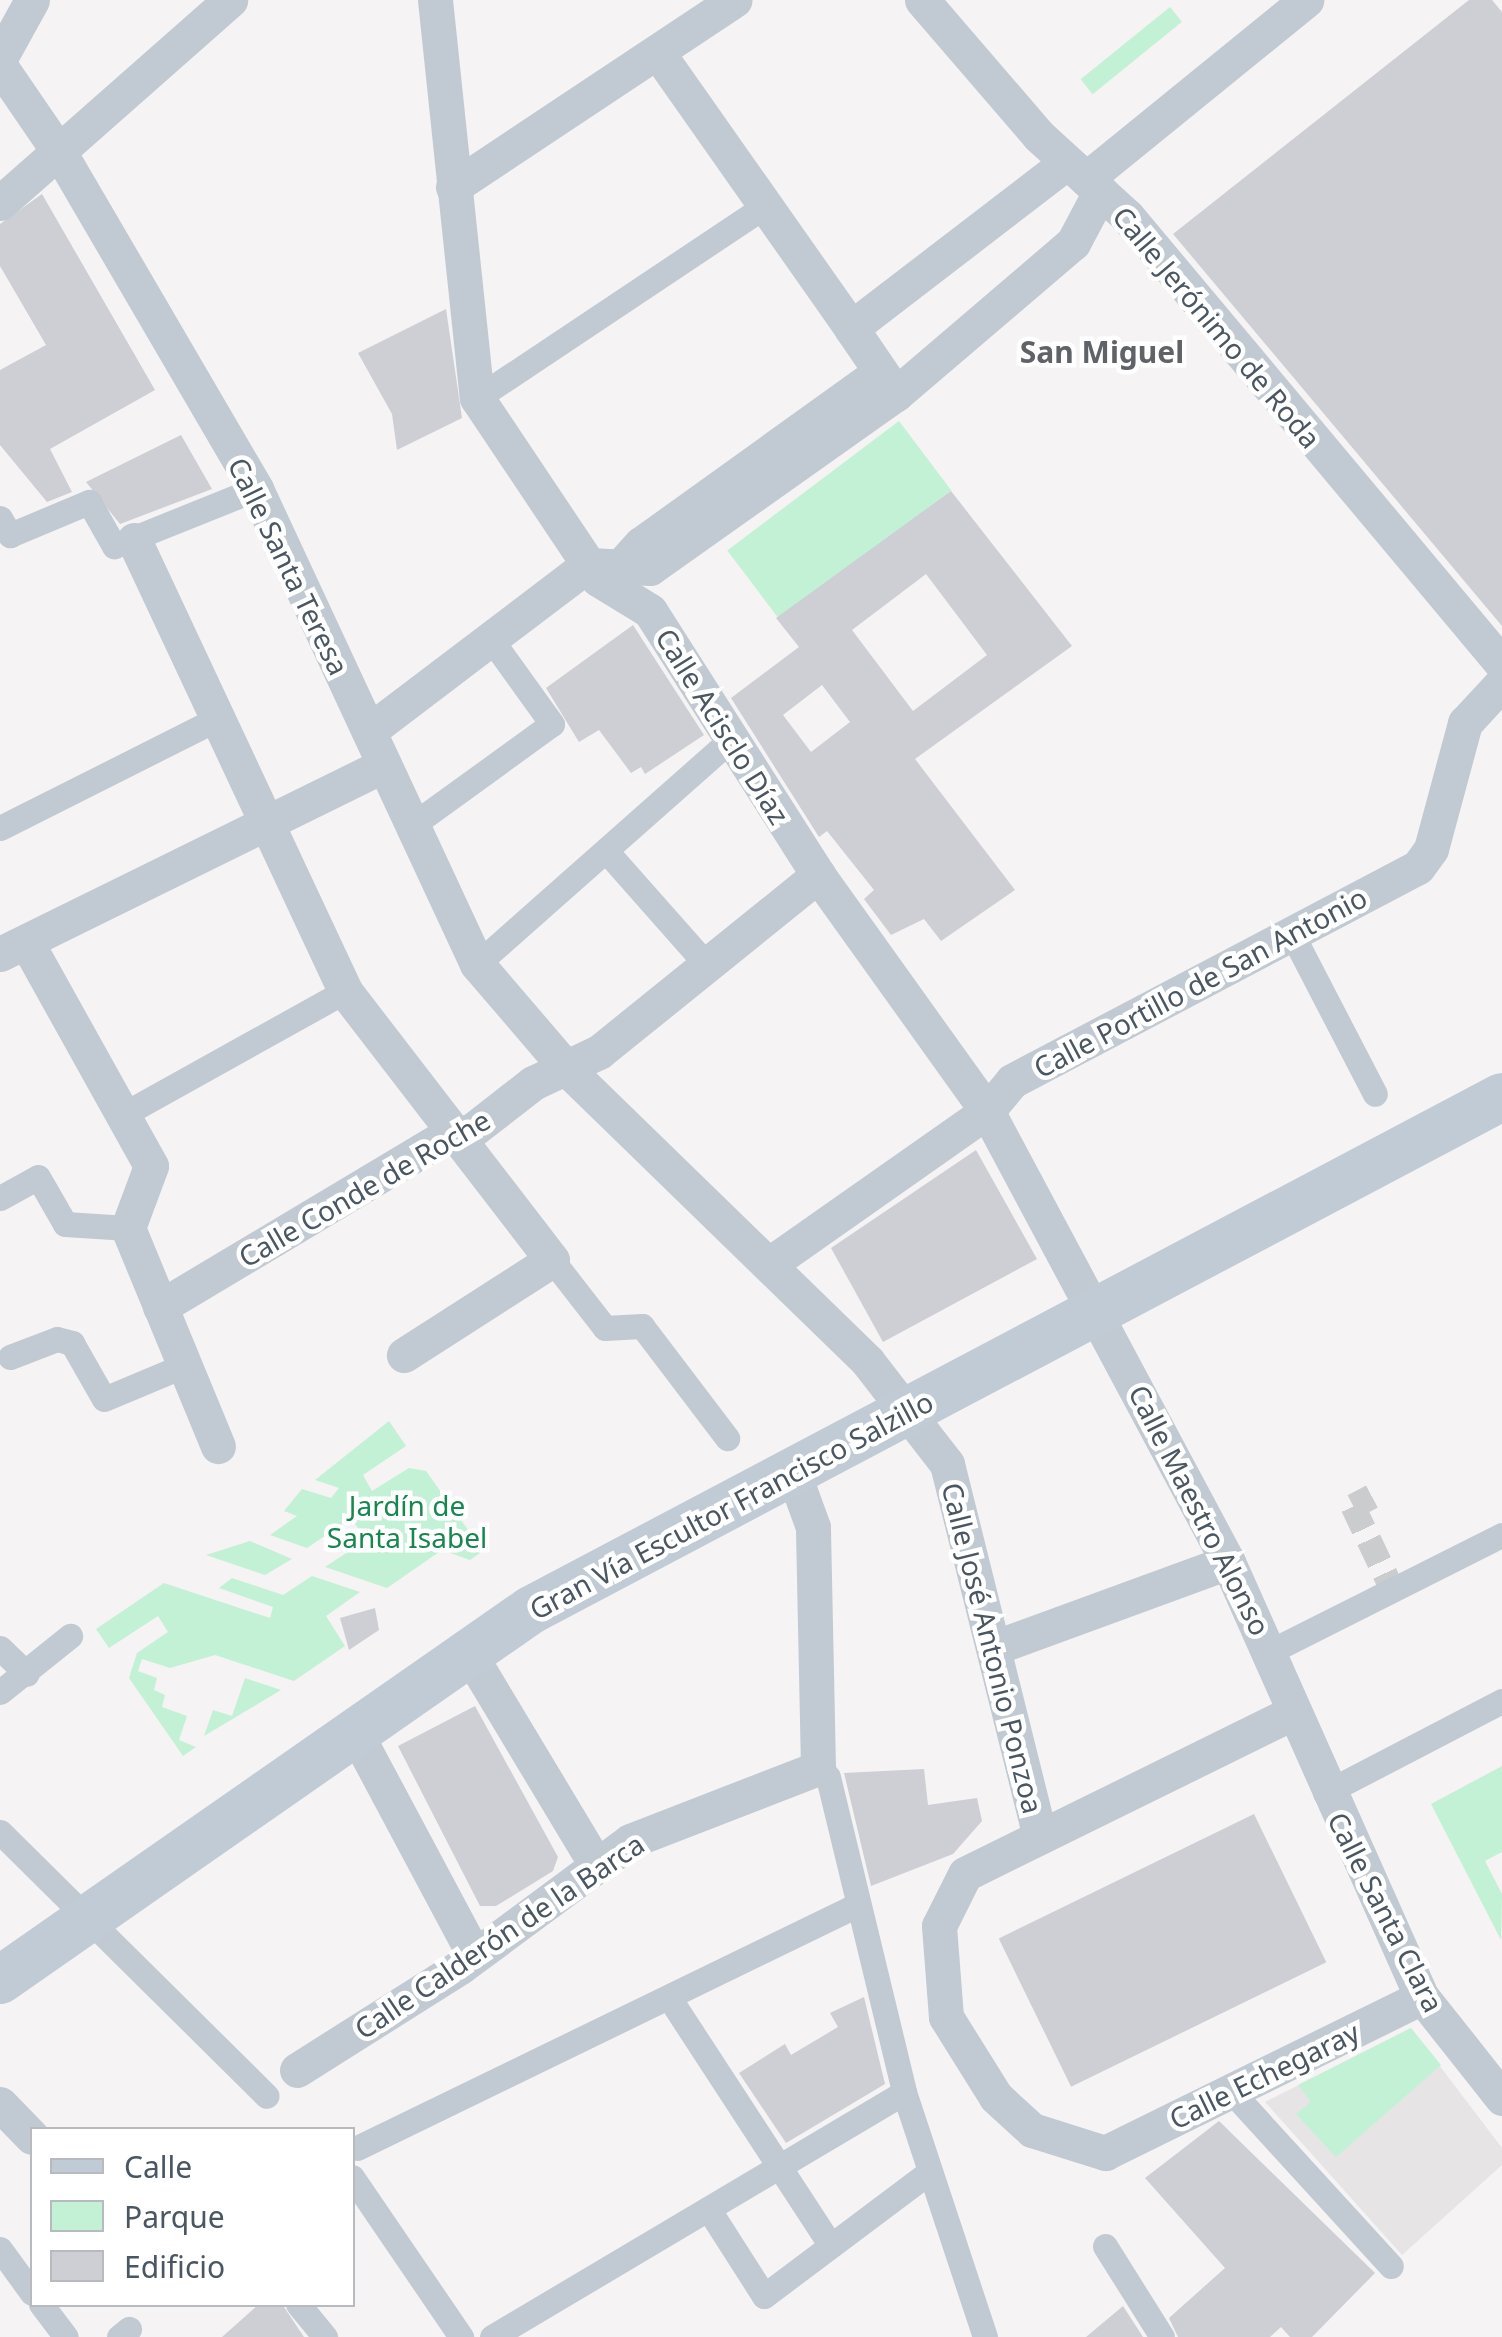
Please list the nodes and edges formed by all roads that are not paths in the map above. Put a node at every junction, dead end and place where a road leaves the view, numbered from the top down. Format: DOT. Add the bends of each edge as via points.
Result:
graph roads {
  1 [pos="32,0"];
  2 [pos="230,0"];
  3 [pos="434,0"];
  4 [pos="734,0"];
  5 [pos="1306,0"];
  6 [pos="924,1"];
  7 [pos="658,53"];
  8 [pos="0,62"];
  9 [pos="61,154"];
  10 [pos="1084,178"];
  11 [pos="453,187"];
  12 [pos="0,203"];
  13 [pos="762,208"];
  14 [pos="851,328"];
  15 [pos="888,383"];
  16 [pos="477,398"];
  17 [pos="256,489"];
  18 [pos="0,518"];
  19 [pos="134,540"];
  20 [pos="604,566"];
  21 [pos="491,639"];
  22 [pos="1500,683"];
  23 [pos="221,717"];
  24 [pos="369,731"];
  25 [pos="731,740"];
  26 [pos="384,764"];
  27 [pos="273,823"];
  28 [pos="411,826"];
  29 [pos="0,828"];
  30 [pos="607,852"];
  31 [pos="818,875"];
  32 [pos="1292,934"];
  33 [pos="14,948"];
  34 [pos="477,964"];
  35 [pos="706,964"];
  36 [pos="345,991"];
  37 [pos="567,1070"];
  38 [pos="1375,1094"];
  39 [pos="1502,1098"];
  40 [pos="987,1111"];
  41 [pos="126,1113"];
  42 [pos="452,1132"];
  43 [pos="0,1198"];
  44 [pos="128,1228"];
  45 [pos="552,1260"];
  46 [pos="771,1263"];
  47 [pos="160,1307"];
  48 [pos="1097,1311"];
  49 [pos="404,1355"];
  50 [pos="10,1356"];
  51 [pos="185,1365"];
  52 [pos="907,1412"];
  53 [pos="727,1438"];
  54 [pos="218,1446"];
  55 [pos="793,1472"];
  56 [pos="1502,1535"];
  57 [pos="1228,1562"];
  58 [pos="70,1636"];
  59 [pos="996,1647"];
  60 [pos="0,1648"];
  61 [pos="468,1650"];
  62 [pos="1271,1651"];
  63 [pos="27,1674"];
  64 [pos="0,1692"];
  65 [pos="1502,1700"];
  66 [pos="1292,1713"];
  67 [pos="352,1728"];
  68 [pos="818,1768"];
  69 [pos="1325,1792"];
  70 [pos="0,1832"];
  71 [pos="1040,1837"];
  72 [pos="597,1866"];
  73 [pos="858,1904"];
  74 [pos="88,1916"];
  75 [pos="472,1951"];
  76 [pos="0,1980"];
  77 [pos="1422,1997"];
  78 [pos="670,1999"];
  79 [pos="297,2070"];
  80 [pos="1231,2091"];
  81 [pos="904,2092"];
  82 [pos="267,2096"];
  83 [pos="1502,2098"];
  84 [pos="0,2104"];
  85 [pos="30,2135"];
  86 [pos="357,2148"];
  87 [pos="776,2168"];
  88 [pos="928,2173"];
  89 [pos="355,2181"];
  90 [pos="709,2210"];
  91 [pos="829,2244"];
  92 [pos="1104,2246"];
  93 [pos="0,2249"];
  94 [pos="1391,2266"];
  95 [pos="30,2289"];
  96 [pos="44,2307"];
  97 [pos="300,2307"];
  98 [pos="66,2337"];
  99 [pos="325,2337"];
  100 [pos="461,2337"];
  101 [pos="492,2337"];
  102 [pos="986,2337"];
  103 [pos="1162,2337"];
  1 -- 8 [label="street"];
  2 -- 9 [label="street"];
  3 -- 11 [label="street, Calle Acisclo Díaz"];
  4 -- 7 [label="street"];
  5 -- 10 [label="street"];
  6 -- 10 [label="street, Calle Jerónimo de Roda"];
  7 -- 11 [label="street"];
  7 -- 13 [label="street"];
  8 -- 9 [label="street, Calle Santa Teresa"];
  9 -- 12 [label="street"];
  9 -- 17 [label="street, Calle Santa Teresa"];
  10 -- 14 [label="street"];
  10 -- 15 [label="street" via="1073,243"];
  10 -- 22 [label="street, Calle Jerónimo de Roda"];
  11 -- 16 [label="street, Calle Acisclo Díaz"];
  13 -- 14 [label="street"];
  13 -- 16 [label="street"];
  14 -- 15 [label="street"];
  15 -- 20 [label="street" via="650,568"];
  16 -- 20 [label="street, Calle Acisclo Díaz"];
  17 -- 19 [label="street"];
  17 -- 24 [label="street, Calle Santa Teresa"];
  18 -- 19 [label="street" via="10,535 88,502 114,546"];
  19 -- 23 [label="street"];
  20 -- 21 [label="street"];
  20 -- 25 [label="street, Calle Acisclo Díaz" via="650,611"];
  21 -- 24 [label="street"];
  21 -- 28 [label="street" via="552,724"];
  22 -- 32 [label="street, Calle Portillo de San Antonio" via="1465,723 1426,858"];
  23 -- 27 [label="street"];
  23 -- 29 [label="street"];
  24 -- 26 [label="street, Calle Santa Teresa"];
  25 -- 30 [label="street"];
  25 -- 31 [label="street, Calle Acisclo Díaz"];
  26 -- 27 [label="street"];
  26 -- 28 [label="street, Calle Santa Teresa"];
  27 -- 33 [label="street"];
  27 -- 36 [label="street"];
  28 -- 34 [label="street, Calle Santa Teresa"];
  30 -- 34 [label="street"];
  30 -- 35 [label="street"];
  31 -- 35 [label="street, Calle Conde de Roche"];
  31 -- 40 [label="street, Calle Acisclo Díaz"];
  32 -- 38 [label="street"];
  32 -- 40 [label="street, Calle Portillo de San Antonio" via="1012,1081"];
  33 -- 41 [label="street"];
  34 -- 37 [label="street, Calle Santa Teresa"];
  35 -- 37 [label="street, Calle Conde de Roche"];
  36 -- 41 [label="street"];
  36 -- 42 [label="street"];
  37 -- 42 [label="street, Calle Conde de Roche" via="533,1082 470,1132"];
  37 -- 46 [label="street, Calle Santa Teresa"];
  39 -- 48 [label="main road, Gran Vía Escultor Francisco Salzillo"];
  40 -- 46 [label="street, Calle Portillo de San Antonio"];
  40 -- 48 [label="street, Calle Acisclo Díaz"];
  41 -- 44 [label="street" via="151,1166"];
  42 -- 45 [label="street"];
  42 -- 47 [label="street, Calle Conde de Roche"];
  43 -- 44 [label="street" via="38,1177 65,1224"];
  44 -- 47 [label="street"];
  45 -- 49 [label="street"];
  45 -- 53 [label="street" via="605,1328 642,1326"];
  46 -- 52 [label="street, Calle José Antonio Ponzoa"];
  47 -- 51 [label="street"];
  48 -- 52 [label="main road, Gran Vía Escultor Francisco Salzillo"];
  48 -- 57 [label="street, Calle Maestro Alonso"];
  50 -- 51 [label="street" via="57,1339 72,1343 104,1399"];
  51 -- 54 [label="street"];
  52 -- 55 [label="main road, Gran Vía Escultor Francisco Salzillo"];
  52 -- 59 [label="street, Calle José Antonio Ponzoa" via="952,1477"];
  55 -- 61 [label="main road, Gran Vía Escultor Francisco Salzillo"];
  55 -- 68 [label="street" via="813,1526"];
  56 -- 62 [label="street"];
  57 -- 59 [label="street"];
  57 -- 62 [label="street, Calle Maestro Alonso"];
  58 -- 63 [label="street"];
  59 -- 71 [label="street, Calle José Antonio Ponzoa"];
  60 -- 63 [label="street"];
  61 -- 67 [label="main road, Gran Vía Escultor Francisco Salzillo"];
  61 -- 72 [label="street"];
  62 -- 66 [label="street, Calle Maestro Alonso"];
  63 -- 64 [label="street"];
  65 -- 69 [label="street"];
  66 -- 69 [label="street, Calle Santa Clara"];
  66 -- 71 [label="street"];
  67 -- 74 [label="main road, Gran Vía Escultor Francisco Salzillo"];
  67 -- 75 [label="street"];
  68 -- 72 [label="street, Calle Calderón de la Barca" via="630,1842"];
  68 -- 73 [label="street" via="828,1776"];
  69 -- 77 [label="street, Calle Santa Clara"];
  70 -- 74 [label="street"];
  71 -- 80 [label="street, Calle Echegaray" via="964,1874 939,1926 946,2018 996,2097 1032,2130 1105,2152"];
  72 -- 75 [label="street, Calle Calderón de la Barca"];
  73 -- 78 [label="street"];
  73 -- 81 [label="street"];
  74 -- 76 [label="main road, Gran Vía Escultor Francisco Salzillo"];
  74 -- 82 [label="street"];
  75 -- 79 [label="street, Calle Calderón de la Barca" via="460,1967"];
  77 -- 80 [label="street, Calle Echegaray"];
  77 -- 83 [label="street, Calle Santa Clara"];
  78 -- 86 [label="street"];
  78 -- 87 [label="street"];
  80 -- 94 [label="street"];
  81 -- 87 [label="street"];
  81 -- 88 [label="street"];
  84 -- 85 [label="street"];
  87 -- 90 [label="street"];
  87 -- 91 [label="street"];
  88 -- 91 [label="street"];
  88 -- 102 [label="street"];
  89 -- 100 [label="street"];
  90 -- 91 [label="street" via="764,2296"];
  90 -- 101 [label="street"];
  92 -- 103 [label="street"];
  93 -- 95 [label="street"];
  96 -- 98 [label="street"];
  97 -- 99 [label="street"];
}
